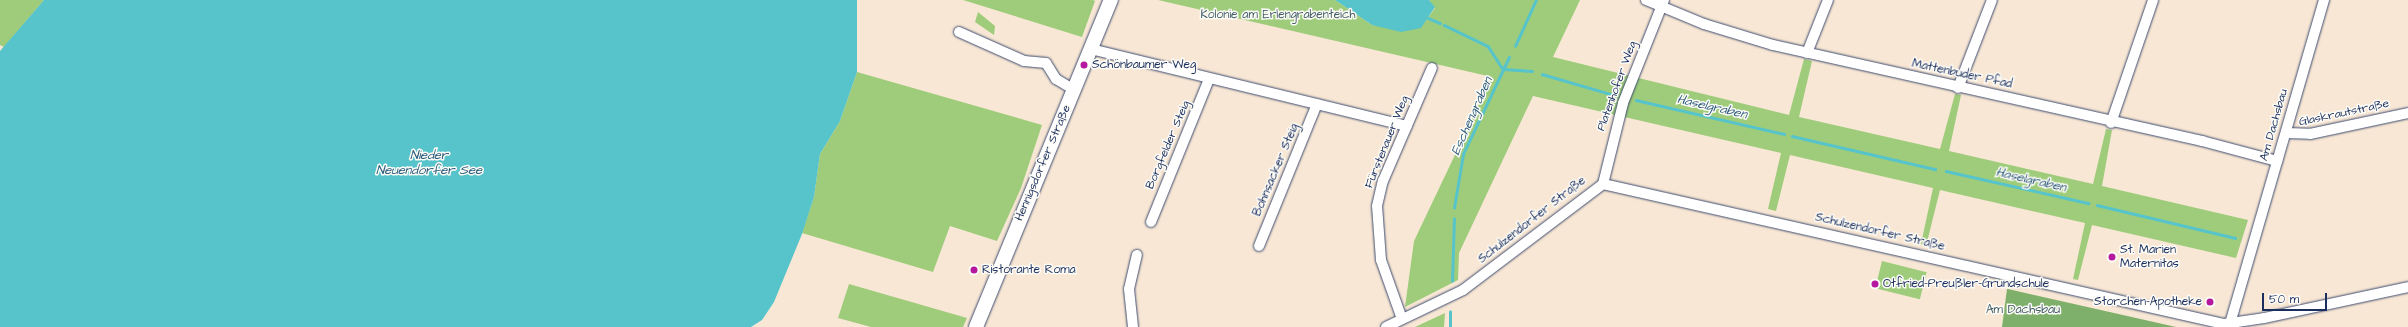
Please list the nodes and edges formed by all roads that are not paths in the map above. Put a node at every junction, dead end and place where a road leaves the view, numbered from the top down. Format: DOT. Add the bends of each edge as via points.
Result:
graph roads {
  1 [pos="1112,0"];
  2 [pos="1646,0"];
  3 [pos="1828,0"];
  4 [pos="1992,0"];
  5 [pos="2153,0"];
  6 [pos="2324,0"];
  7 [pos="1663,4"];
  8 [pos="959,32"];
  9 [pos="1091,49"];
  10 [pos="1807,53"];
  11 [pos="1432,68"];
  12 [pos="1209,79"];
  13 [pos="1958,88"];
  14 [pos="1074,90"];
  15 [pos="1317,104"];
  16 [pos="2408,113"];
  17 [pos="2111,123"];
  18 [pos="1407,126"];
  19 [pos="2286,133"];
  20 [pos="2277,161"];
  21 [pos="1603,184"];
  22 [pos="1151,222"];
  23 [pos="1259,246"];
  24 [pos="1137,255"];
  25 [pos="2408,287"];
  26 [pos="1402,319"];
  27 [pos="2229,325"];
  28 [pos="976,327"];
  29 [pos="1133,327"];
  30 [pos="1386,327"];
  1 -- 9 [label="main road, Hennigsdorfer Straße"];
  2 -- 7 [label="street, Mattenbuder Pfad"];
  3 -- 10 [label="street"];
  4 -- 13 [label="street"];
  5 -- 17 [label="street"];
  6 -- 19 [label="street, Am Dachsbau"];
  7 -- 10 [label="street, Mattenbuder Pfad" via="1739,36"];
  7 -- 21 [label="street, Platenhofer Weg" via="1623,103"];
  8 -- 14 [label="street" via="1024,61 1046,63 1056,79"];
  9 -- 12 [label="street"];
  9 -- 14 [label="main road, Hennigsdorfer Straße"];
  10 -- 13 [label="street, Mattenbuder Pfad"];
  11 -- 18 [label="street, Fürstenauer Weg"];
  12 -- 15 [label="street"];
  12 -- 22 [label="street, Borgfelder Steig"];
  13 -- 17 [label="street, Mattenbuder Pfad" via="2021,100"];
  14 -- 28 [label="main road, Hennigsdorfer Straße"];
  15 -- 18 [label="street"];
  15 -- 23 [label="street, Bohnsacker Steig"];
  16 -- 19 [label="street, Glaskrautstraße" via="2310,134"];
  17 -- 20 [label="street, Mattenbuder Pfad" via="2202,141"];
  18 -- 26 [label="street, Fürstenauer Weg" via="1383,181 1376,214 1380,260"];
  19 -- 20 [label="street, Am Dachsbau"];
  20 -- 27 [label="street, Am Dachsbau"];
  21 -- 26 [label="street, Schulzendorfer Straße" via="1463,290"];
  21 -- 27 [label="street, Schulzendorfer Straße"];
  24 -- 29 [label="street" via="1129,289"];
  25 -- 27 [label="street, Schulzendorfer Straße"];
  26 -- 30 [label="street, Schulzendorfer Straße"];
}
